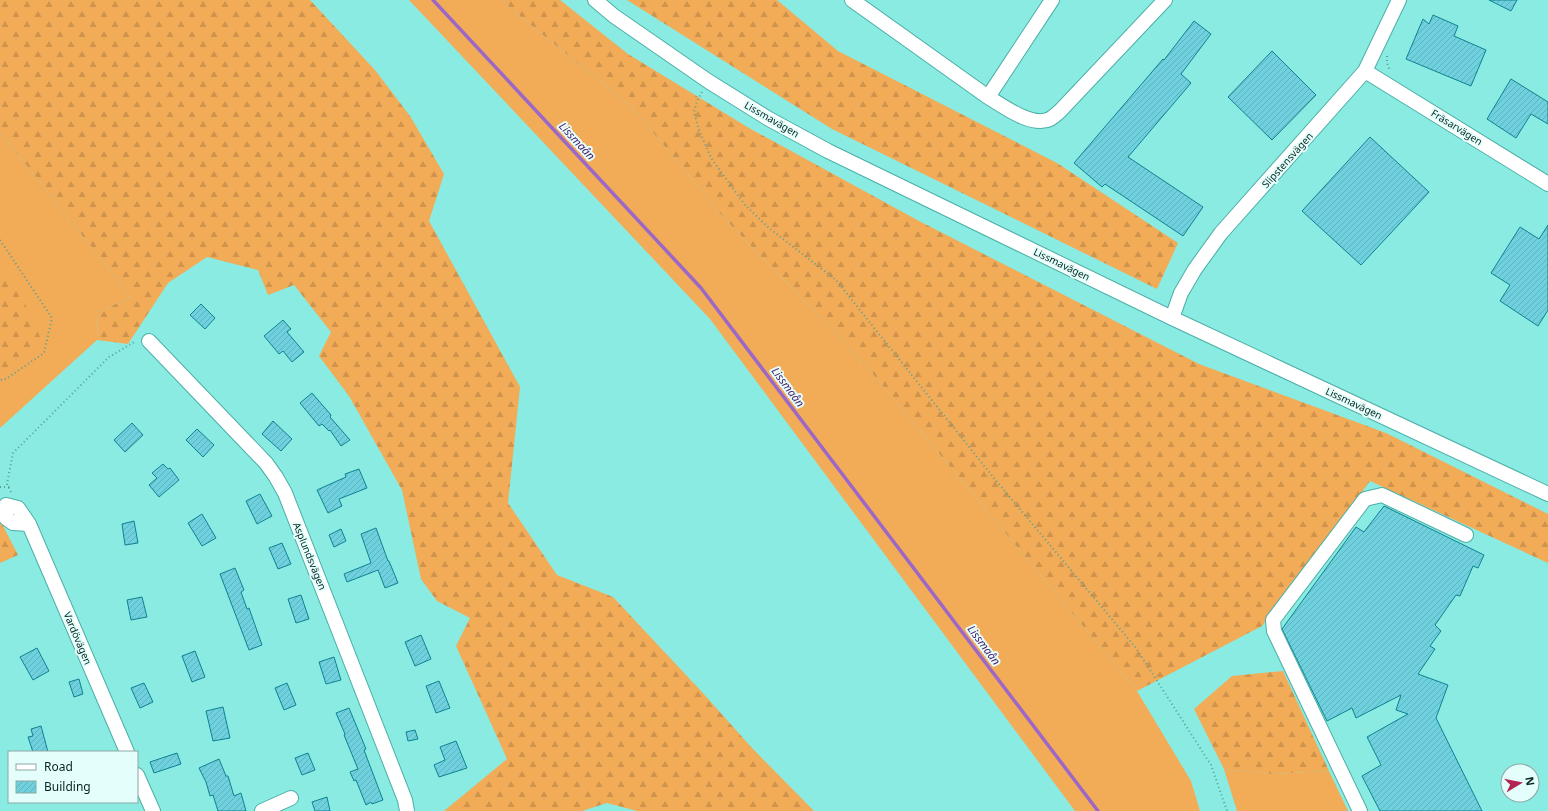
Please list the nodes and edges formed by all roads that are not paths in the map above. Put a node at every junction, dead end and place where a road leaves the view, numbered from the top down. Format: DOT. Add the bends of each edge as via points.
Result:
graph roads {
  1 [pos="595,0"];
  2 [pos="852,0"];
  3 [pos="1052,0"];
  4 [pos="1165,0"];
  5 [pos="1399,0"];
  6 [pos="1365,71"];
  7 [pos="988,97"];
  8 [pos="1548,184"];
  9 [pos="1172,318"];
  10 [pos="149,341"];
  11 [pos="1548,494"];
  12 [pos="18,508"];
  13 [pos="1466,534"];
  14 [pos="127,751"];
  15 [pos="138,777"];
  16 [pos="291,798"];
  17 [pos="152,811"];
  18 [pos="262,811"];
  19 [pos="407,811"];
  20 [pos="1360,811"];
  1 -- 9 [label="street, Lissmavägen" via="708,81 769,119 828,151"];
  2 -- 7 [label="street"];
  3 -- 7 [label="street"];
  4 -- 7 [label="street" via="1060,111 1048,120 1018,116"];
  5 -- 6 [label="street, Slipstensvägen"];
  6 -- 8 [label="street, Fräsarvägen"];
  6 -- 9 [label="street, Slipstensvägen" via="1221,233 1181,293"];
  9 -- 11 [label="street, Lissmavägen"];
  10 -- 19 [label="street, Asplundsvägen" via="266,463 285,493 405,800"];
  12 -- 14 [label="street, Vardövägen" via="29,524"];
  13 -- 20 [label="street" via="1382,495 1365,500 1273,620 1274,631"];
  15 -- 17 [label="street"];
  16 -- 18 [label="street"];
}
